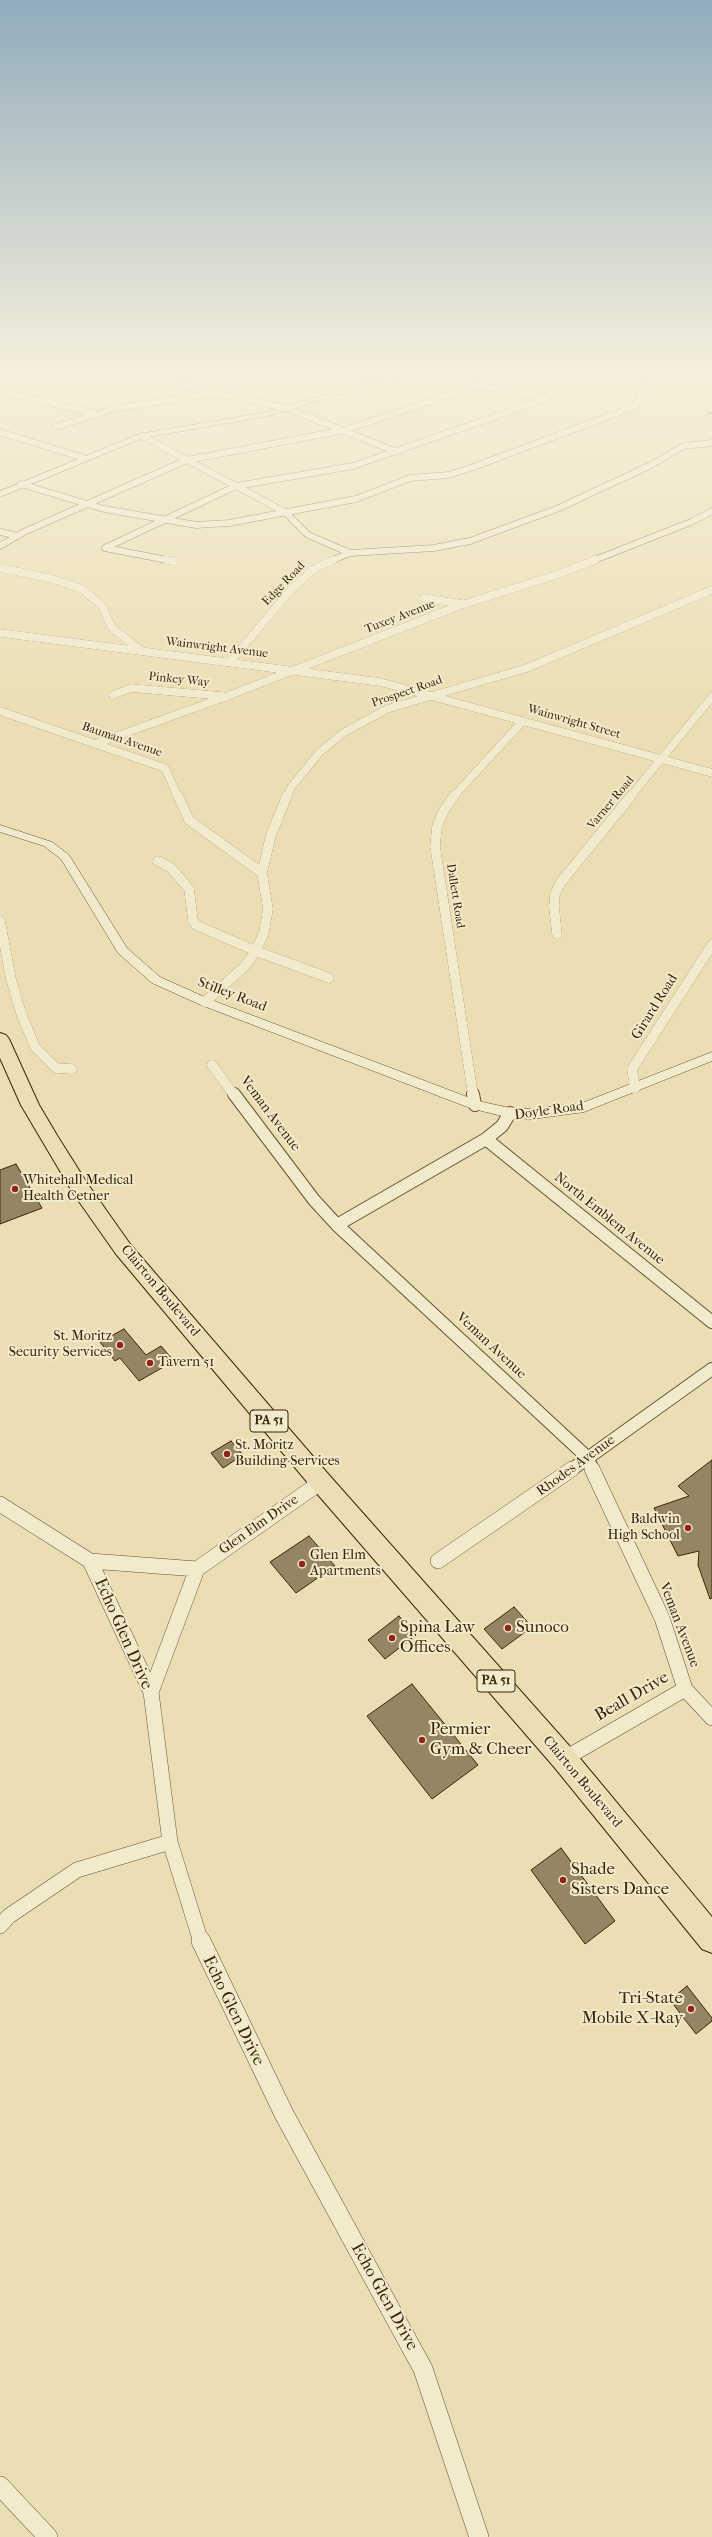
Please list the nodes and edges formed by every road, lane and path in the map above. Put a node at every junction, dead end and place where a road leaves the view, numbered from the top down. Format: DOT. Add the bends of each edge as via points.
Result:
graph roads {
  1 [pos="44,491"];
  2 [pos="117,491"];
  3 [pos="225,491"];
  4 [pos="246,491"];
  5 [pos="376,491"];
  6 [pos="595,491"];
  7 [pos="86,505"];
  8 [pos="712,511"];
  9 [pos="285,512"];
  10 [pos="164,520"];
  11 [pos="0,532"];
  12 [pos="18,536"];
  13 [pos="0,546"];
  14 [pos="350,553"];
  15 [pos="173,561"];
  16 [pos="0,568"];
  17 [pos="712,590"];
  18 [pos="424,598"];
  19 [pos="464,604"];
  20 [pos="0,634"];
  21 [pos="143,652"];
  22 [pos="230,662"];
  23 [pos="295,670"];
  24 [pos="113,695"];
  25 [pos="430,695"];
  26 [pos="712,696"];
  27 [pos="225,697"];
  28 [pos="0,711"];
  29 [pos="523,721"];
  30 [pos="95,744"];
  31 [pos="662,759"];
  32 [pos="712,773"];
  33 [pos="0,828"];
  34 [pos="158,861"];
  35 [pos="262,874"];
  36 [pos="0,921"];
  37 [pos="557,934"];
  38 [pos="712,945"];
  39 [pos="256,951"];
  40 [pos="330,978"];
  41 [pos="205,1002"];
  42 [pos="0,1039"];
  43 [pos="712,1056"];
  44 [pos="212,1065"];
  45 [pos="72,1069"];
  46 [pos="635,1088"];
  47 [pos="475,1106"];
  48 [pos="510,1113"];
  49 [pos="486,1140"];
  50 [pos="337,1225"];
  51 [pos="712,1322"];
  52 [pos="712,1369"];
  53 [pos="587,1457"];
  54 [pos="321,1482"];
  55 [pos="0,1504"];
  56 [pos="90,1561"];
  57 [pos="438,1561"];
  58 [pos="197,1569"];
  59 [pos="685,1689"];
  60 [pos="151,1692"];
  61 [pos="712,1718"];
  62 [pos="564,1759"];
  63 [pos="170,1842"];
  64 [pos="0,1926"];
  65 [pos="712,1939"];
  66 [pos="0,2486"];
  67 [pos="48,2537"];
  68 [pos="479,2537"];
  1 -- 7 [label="street"];
  2 -- 7 [label="street"];
  3 -- 10 [label="street"];
  4 -- 9 [label="street"];
  5 -- 9 [label="street" via="356,499"];
  6 -- 14 [label="street, Edge Road" via="559,508 470,541 434,548"];
  7 -- 10 [label="street"];
  7 -- 12 [label="street"];
  8 -- 19 [label="street, Tuxey Avenue" via="691,522 556,575"];
  9 -- 10 [label="street" via="212,526"];
  9 -- 14 [label="street" via="308,535"];
  10 -- 15 [label="street" via="105,548"];
  11 -- 12 [label="street"];
  12 -- 13 [label="street"];
  14 -- 22 [label="street, Edge Road" via="312,570 289,592"];
  16 -- 21 [label="street" via="53,579 82,589 102,606 112,628"];
  17 -- 25 [label="street, Prospect Road" via="527,668"];
  18 -- 19 [label="street"];
  19 -- 23 [label="street, Tuxey Avenue"];
  20 -- 21 [label="street, Wainwright Avenue"];
  21 -- 22 [label="street, Wainwright Avenue"];
  22 -- 23 [label="street, Wainwright Avenue"];
  23 -- 25 [label="street, Wainwright Avenue" via="380,682"];
  23 -- 27 [label="street, Tuxey Avenue"];
  24 -- 27 [label="street, Pinkey Way" via="131,688"];
  25 -- 29 [label="street, Wainwright Street"];
  25 -- 35 [label="street, Prospect Road" via="387,709 364,720 320,752 301,772 279,812"];
  26 -- 31 [label="street, Varner Road"];
  27 -- 30 [label="street, Tuxey Avenue"];
  28 -- 30 [label="street, Bauman Avenue"];
  29 -- 31 [label="street, Wainwright Street"];
  29 -- 47 [label="street, Dallett Road" via="456,793 443,812 435,846"];
  30 -- 35 [label="street, Bauman Avenue" via="165,768 189,820"];
  31 -- 32 [label="street, Wainwright Street"];
  31 -- 37 [label="street, Varner Road" via="561,882 555,894 554,907"];
  33 -- 41 [label="street, Stilley Road" via="48,844 65,857 122,950 156,980"];
  34 -- 39 [label="street" via="171,868 189,889 196,925"];
  35 -- 39 [label="street, Prospect Road" via="268,910 264,932"];
  36 -- 45 [label="street" via="11,978 21,1013 35,1047 56,1068"];
  38 -- 46 [label="street, Girard Road" via="632,1069"];
  39 -- 40 [label="street"];
  39 -- 41 [label="street, Prospect Road" via="245,966"];
  41 -- 47 [label="street, Stilley Road"];
  42 -- 54 [label="highway, Clairton Boulevard / PA 51" via="30,1105 80,1188 123,1248"];
  43 -- 46 [label="street, Doyle Road"];
  44 -- 50 [label="street, Veman Avenue" via="314,1200"];
  46 -- 48 [label="street, Doyle Road" via="584,1107 532,1114"];
  47 -- 48 [label="street, Stilley Road"];
  48 -- 49 [label="street, Doyle Road" via="502,1126"];
  49 -- 50 [label="street, Doyle Road"];
  49 -- 51 [label="street, North Emblem Avenue"];
  50 -- 53 [label="street, Veman Avenue"];
  52 -- 53 [label="street, Rhodes Avenue"];
  53 -- 57 [label="street, Rhodes Avenue"];
  53 -- 59 [label="street, Veman Avenue" via="662,1618"];
  54 -- 58 [label="street, Glen Elm Drive"];
  54 -- 62 [label="highway, Clairton Boulevard / PA 51"];
  55 -- 56 [label="street, Echo Glen Drive"];
  56 -- 58 [label="street"];
  56 -- 60 [label="street, Echo Glen Drive"];
  58 -- 60 [label="street"];
  59 -- 61 [label="street, Beall Drive"];
  59 -- 62 [label="street, Beall Drive"];
  60 -- 63 [label="street, Echo Glen Drive"];
  62 -- 65 [label="highway, Clairton Boulevard / PA 51"];
  63 -- 64 [label="street" via="77,1870 9,1916"];
  63 -- 68 [label="street, Echo Glen Drive" via="204,1951 284,2114 423,2369"];
  66 -- 67 [label="street"];
}
